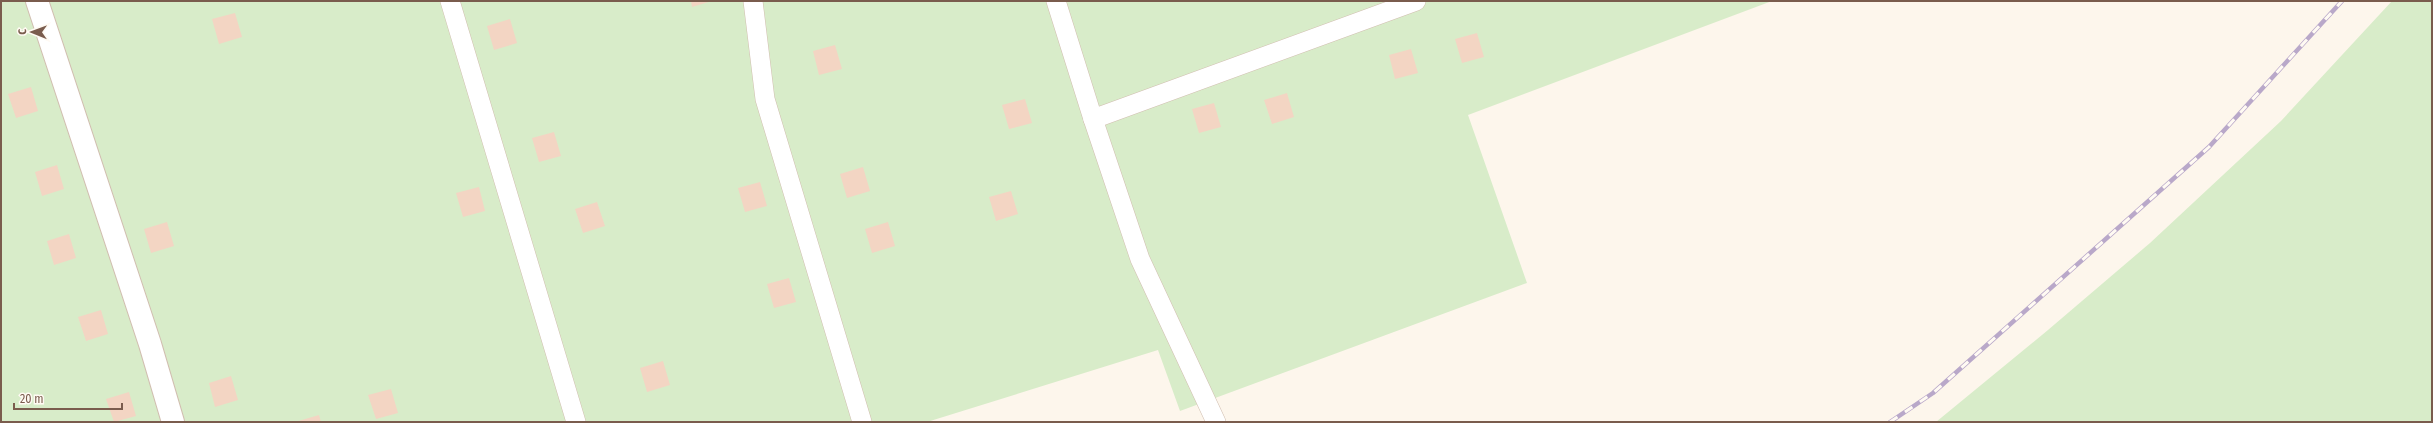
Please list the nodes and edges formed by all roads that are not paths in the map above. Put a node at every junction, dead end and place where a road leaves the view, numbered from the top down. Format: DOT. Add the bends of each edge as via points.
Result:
graph roads {
  1 [pos="37,1"];
  2 [pos="450,1"];
  3 [pos="753,1"];
  4 [pos="1056,1"];
  5 [pos="1416,1"];
  6 [pos="1092,119"];
  7 [pos="173,422"];
  8 [pos="576,422"];
  9 [pos="862,422"];
  10 [pos="1216,422"];
  1 -- 7 [label="street" via="150,344"];
  2 -- 8 [label="lane"];
  3 -- 9 [label="lane" via="765,99"];
  4 -- 6 [label="lane"];
  5 -- 6 [label="lane"];
  6 -- 10 [label="lane" via="1140,259"];
}
